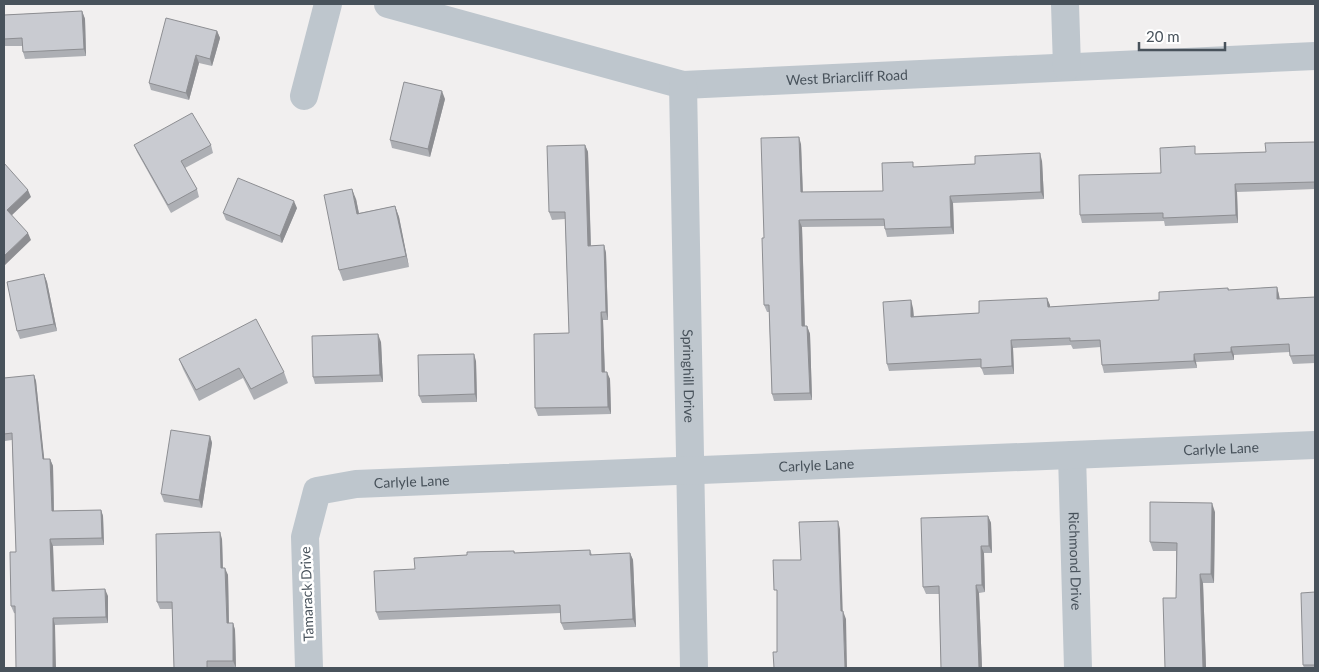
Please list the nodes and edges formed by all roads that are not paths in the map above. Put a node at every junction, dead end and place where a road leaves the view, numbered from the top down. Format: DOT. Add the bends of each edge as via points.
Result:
graph roads {
  1 [pos="328,4"];
  2 [pos="388,4"];
  3 [pos="1065,4"];
  4 [pos="1315,56"];
  5 [pos="1067,67"];
  6 [pos="683,85"];
  7 [pos="304,96"];
  8 [pos="1315,445"];
  9 [pos="1072,455"];
  10 [pos="690,471"];
  11 [pos="318,491"];
  12 [pos="309,668"];
  13 [pos="694,668"];
  14 [pos="1078,668"];
  1 -- 7 [label="street"];
  2 -- 6 [label="street, West Briarcliff Road"];
  3 -- 5 [label="street"];
  4 -- 5 [label="street, West Briarcliff Road"];
  5 -- 6 [label="street, West Briarcliff Road"];
  6 -- 10 [label="street, Springhill Drive"];
  8 -- 9 [label="street, Carlyle Lane"];
  9 -- 10 [label="street, Carlyle Lane"];
  9 -- 14 [label="street, Richmond Drive"];
  10 -- 11 [label="street, Carlyle Lane" via="356,484"];
  10 -- 13 [label="street, Springhill Drive"];
  11 -- 12 [label="street, Tamarack Drive" via="305,536"];
}
